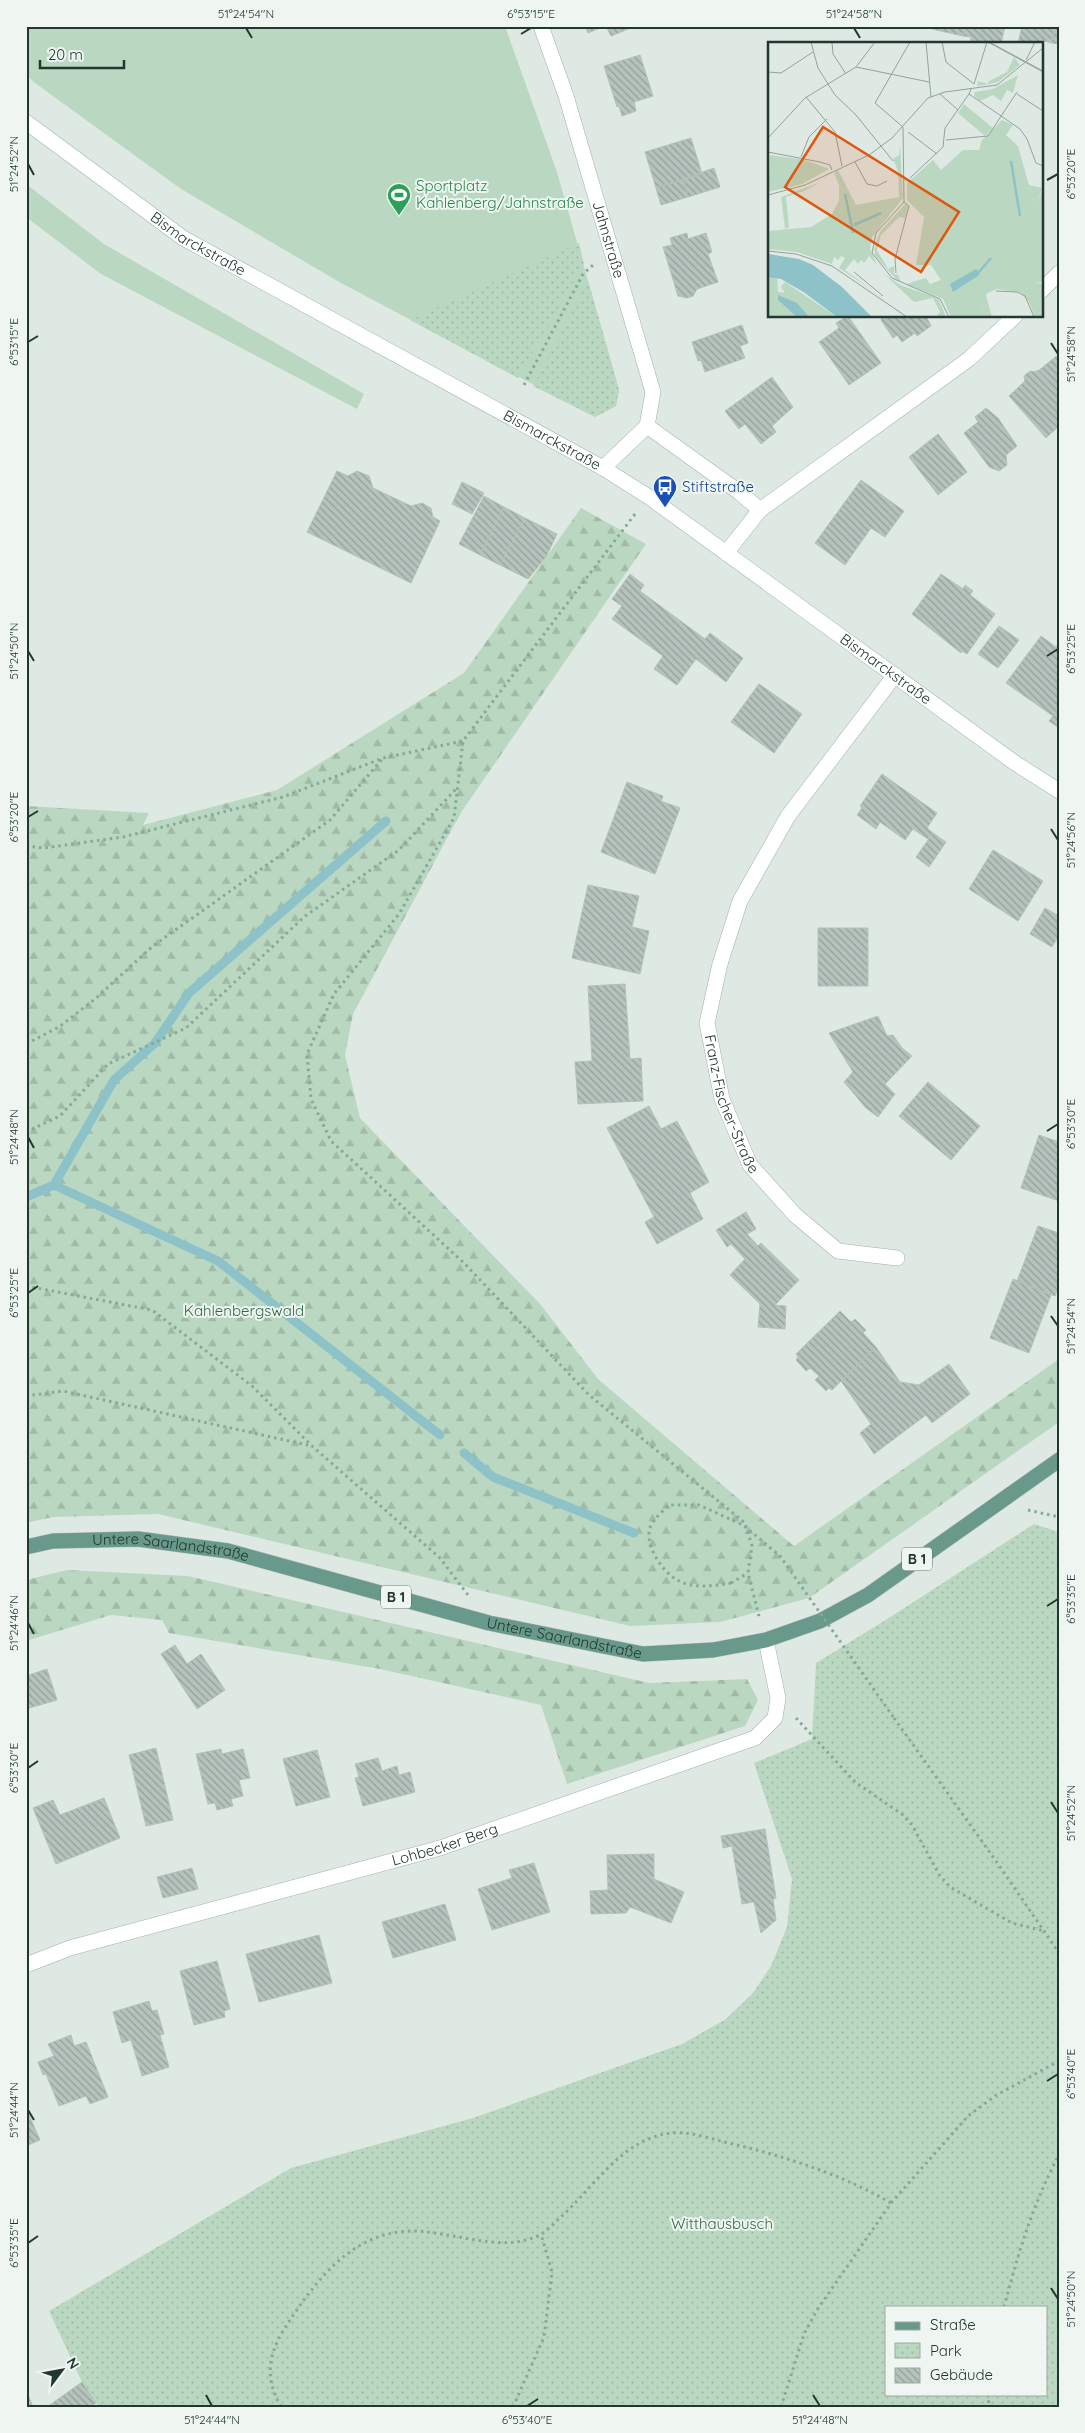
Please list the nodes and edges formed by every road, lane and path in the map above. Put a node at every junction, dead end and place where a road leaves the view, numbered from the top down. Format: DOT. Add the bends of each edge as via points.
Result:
graph roads {
  1 [pos="541,26"];
  2 [pos="26,122"];
  3 [pos="612,248"];
  4 [pos="1059,273"];
  5 [pos="1042,290"];
  6 [pos="1012,318"];
  7 [pos="524,385"];
  8 [pos="647,426"];
  9 [pos="604,468"];
  10 [pos="649,497"];
  11 [pos="760,510"];
  12 [pos="726,553"];
  13 [pos="895,675"];
  14 [pos="463,740"];
  15 [pos="383,758"];
  16 [pos="457,788"];
  17 [pos="1059,791"];
  18 [pos="26,846"];
  19 [pos="26,1039"];
  20 [pos="26,1132"];
  21 [pos="897,1258"];
  22 [pos="26,1286"];
  23 [pos="26,1396"];
  24 [pos="312,1446"];
  25 [pos="1059,1460"];
  26 [pos="26,1547"];
  27 [pos="748,1573"];
  28 [pos="489,1623"];
  29 [pos="766,1640"];
  30 [pos="778,1698"];
  31 [pos="1044,1931"];
  32 [pos="1059,1953"];
  33 [pos="26,1965"];
  34 [pos="1059,2061"];
  35 [pos="1059,2155"];
  36 [pos="891,2203"];
  37 [pos="541,2234"];
  38 [pos="1004,2306"];
  39 [pos="281,2407"];
  40 [pos="513,2407"];
  41 [pos="781,2407"];
  1 -- 3 [label="street, Jahnstraße"];
  2 -- 9 [label="street, Bismarckstraße" via="183,238"];
  3 -- 7 [label="path" via="583,274"];
  3 -- 8 [label="street, Jahnstraße" via="653,392"];
  4 -- 5 [label="street"];
  6 -- 11 [label="street" via="969,359"];
  8 -- 9 [label="street"];
  8 -- 11 [label="street"];
  9 -- 10 [label="street, Bismarckstraße"];
  10 -- 12 [label="street, Bismarckstraße"];
  10 -- 14 [label="path"];
  11 -- 12 [label="street"];
  12 -- 13 [label="street, Bismarckstraße"];
  13 -- 17 [label="street, Bismarckstraße" via="1015,763"];
  13 -- 21 [label="street, Franz-Fischer-Straße" via="788,816 740,901 720,964 708,1023 722,1099 750,1165 795,1215 838,1250"];
  14 -- 15 [label="path"];
  14 -- 16 [label="path"];
  15 -- 18 [label="path" via="284,797 123,837 44,848"];
  15 -- 19 [label="path" via="330,820 153,946 59,1027 32,1041"];
  16 -- 20 [label="path" via="400,850 304,917 186,1028 108,1064 60,1116"];
  16 -- 27 [label="path" via="454,818 399,914 334,994 307,1054 311,1099 331,1141 464,1263 588,1395 745,1523 752,1546"];
  22 -- 24 [label="path" via="152,1310 252,1386"];
  23 -- 24 [label="path" via="63,1391"];
  24 -- 28 [label="path" via="440,1558"];
  25 -- 29 [label="main road, Untere Saarlandstraße / B 1" via="868,1595 820,1621"];
  26 -- 28 [label="main road, Untere Saarlandstraße / B 1" via="53,1541 138,1539 228,1551"];
  27 -- 29 [label="path"];
  27 -- 31 [label="path, bridge" via="731,1583 705,1587 678,1581 656,1562 649,1537 651,1523 669,1505 698,1505 743,1525 780,1556"];
  28 -- 29 [label="main road, Untere Saarlandstraße / B 1" via="643,1654 713,1650"];
  29 -- 30 [label="street, Lohbecker Berg"];
  30 -- 31 [label="path" via="855,1782 903,1814 950,1887 1012,1923"];
  30 -- 33 [label="street, Lohbecker Berg" via="775,1718 755,1738 440,1848 79,1946"];
  31 -- 32 [label="path"];
  34 -- 36 [label="path" via="995,2096 968,2116"];
  35 -- 38 [label="path" via="1029,2222"];
  36 -- 37 [label="path" via="813,2166 694,2135 672,2133 653,2137 620,2158"];
  36 -- 41 [label="path" via="817,2310 802,2342"];
  37 -- 39 [label="path" via="520,2242 499,2244 416,2231 396,2232 372,2238 355,2247 338,2260 303,2301 272,2350 272,2388"];
  37 -- 40 [label="path" via="552,2272 544,2337"];
}
